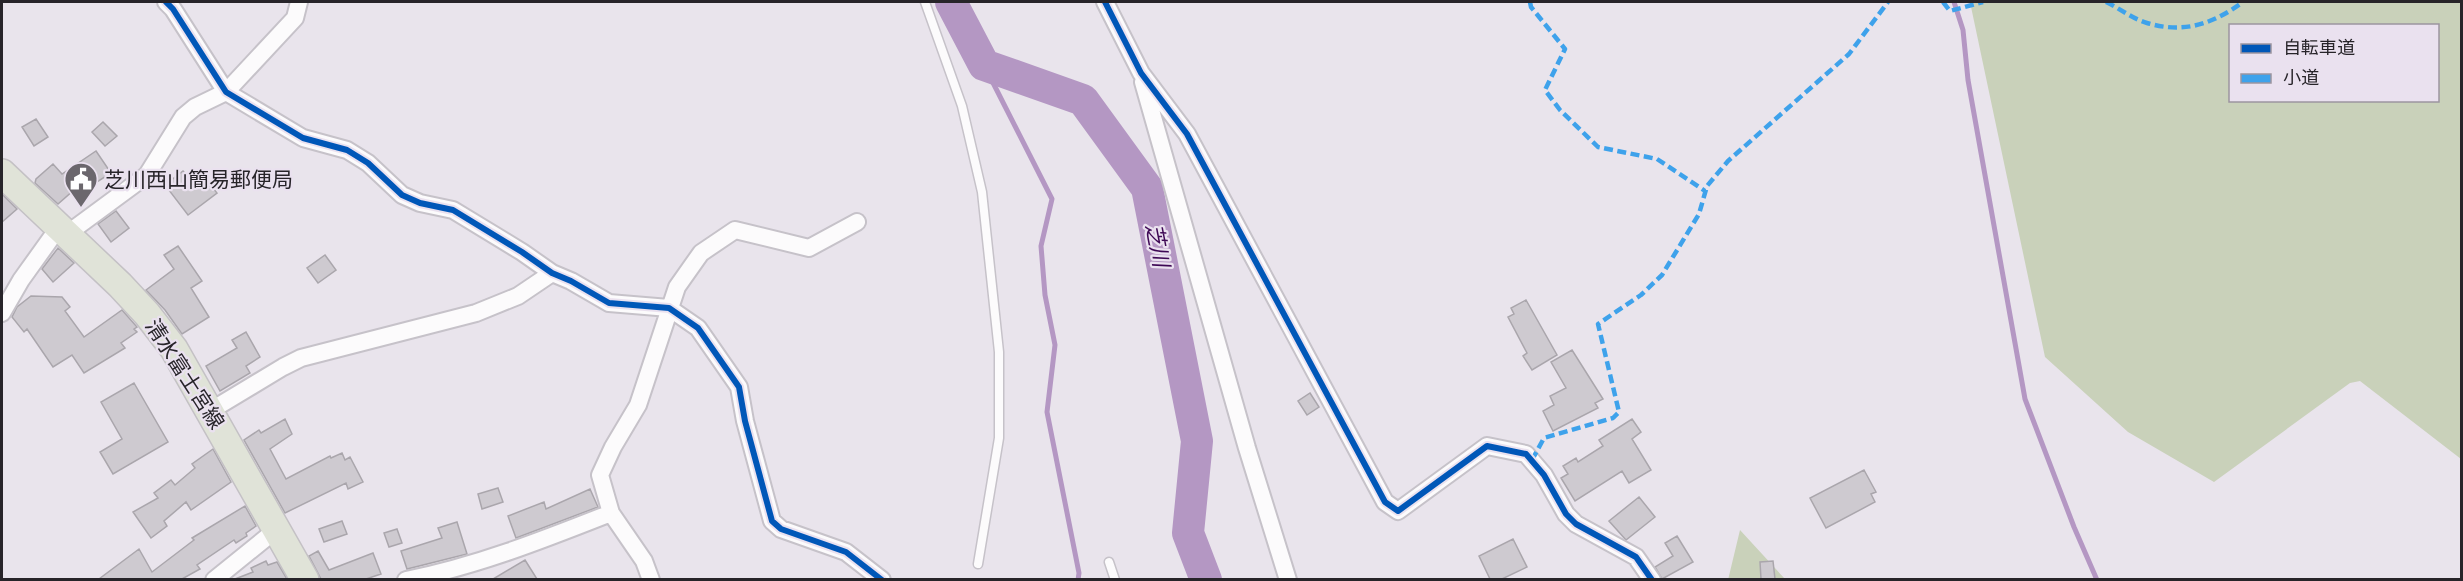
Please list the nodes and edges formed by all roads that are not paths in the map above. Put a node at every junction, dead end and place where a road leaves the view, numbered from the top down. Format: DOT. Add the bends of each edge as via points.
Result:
graph roads {
  1 [pos="166,2"];
  2 [pos="299,2"];
  3 [pos="925,2"];
  4 [pos="1105,2"];
  5 [pos="1141,73"];
  6 [pos="226,92"];
  7 [pos="2,173"];
  8 [pos="857,222"];
  9 [pos="63,230"];
  10 [pos="552,273"];
  11 [pos="669,308"];
  12 [pos="2,313"];
  13 [pos="210,411"];
  14 [pos="611,513"];
  15 [pos="277,529"];
  16 [pos="1109,562"];
  17 [pos="978,564"];
  18 [pos="214,579"];
  19 [pos="305,579"];
  20 [pos="406,579"];
  21 [pos="651,579"];
  22 [pos="882,579"];
  23 [pos="1115,579"];
  24 [pos="1288,579"];
  25 [pos="1652,579"];
  1 -- 6 [label="street"];
  2 -- 6 [label="street" via="295,18"];
  3 -- 17 [label="lane" via="962,106 982,192 999,352 999,438"];
  4 -- 5 [label="street"];
  5 -- 24 [label="street"];
  5 -- 25 [label="street" via="1187,134 1385,502 1398,511 1487,446 1526,454 1576,524 1636,557"];
  6 -- 9 [label="street" via="183,117 147,175"];
  6 -- 10 [label="street" via="303,138 346,150 368,163 402,195 453,210"];
  7 -- 9 [label="main road, 清水富士宮線"];
  8 -- 11 [label="street" via="809,248 735,230 701,253 677,287"];
  9 -- 12 [label="street" via="21,280"];
  9 -- 13 [label="main road, 清水富士宮線" via="147,314 174,349"];
  10 -- 11 [label="street" via="609,303"];
  10 -- 13 [label="street" via="518,296 476,313 302,358"];
  11 -- 14 [label="street" via="638,405 600,475"];
  11 -- 22 [label="street" via="698,328 739,387 772,521 781,529 846,552"];
  13 -- 15 [label="main road, 清水富士宮線"];
  14 -- 20 [label="street" via="445,572"];
  14 -- 21 [label="street" via="644,561"];
  15 -- 18 [label="street"];
  15 -- 19 [label="main road, 清水富士宮線"];
  16 -- 23 [label="lane"];
}
